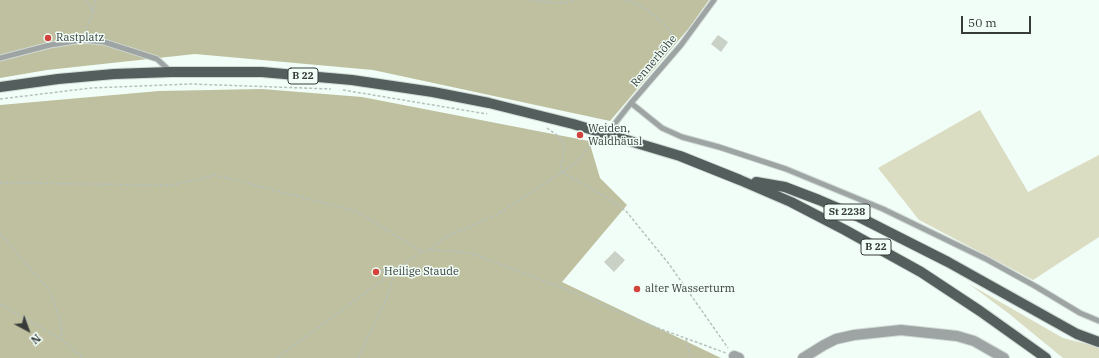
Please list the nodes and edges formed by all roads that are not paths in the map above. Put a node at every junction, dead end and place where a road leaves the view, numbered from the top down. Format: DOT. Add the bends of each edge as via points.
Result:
graph roads {
  1 [pos="714,0"];
  2 [pos="0,58"];
  3 [pos="171,72"];
  4 [pos="0,87"];
  5 [pos="631,103"];
  6 [pos="611,135"];
  7 [pos="740,180"];
  8 [pos="1099,321"];
  9 [pos="1099,342"];
  10 [pos="803,358"];
  11 [pos="1004,358"];
  12 [pos="1046,358"];
  1 -- 5 [label="lane, Rennerhöhe" via="681,45"];
  2 -- 3 [label="lane" via="82,40 104,42 157,59"];
  3 -- 4 [label="main road, B 22" via="58,79"];
  3 -- 6 [label="main road, B 22" via="262,72 359,81 482,101"];
  5 -- 6 [label="lane, Rennerhöhe" via="616,122"];
  5 -- 8 [label="lane" via="662,128 682,137 786,169 883,210 986,259 1080,313"];
  6 -- 7 [label="main road, B 22" via="680,156"];
  7 -- 9 [label="main road, St 2238" via="785,187 859,217 1019,300 1077,334"];
  7 -- 12 [label="main road, B 22" via="818,216 921,272"];
  10 -- 11 [label="street" via="836,339 901,330 957,336 974,341"];
}
